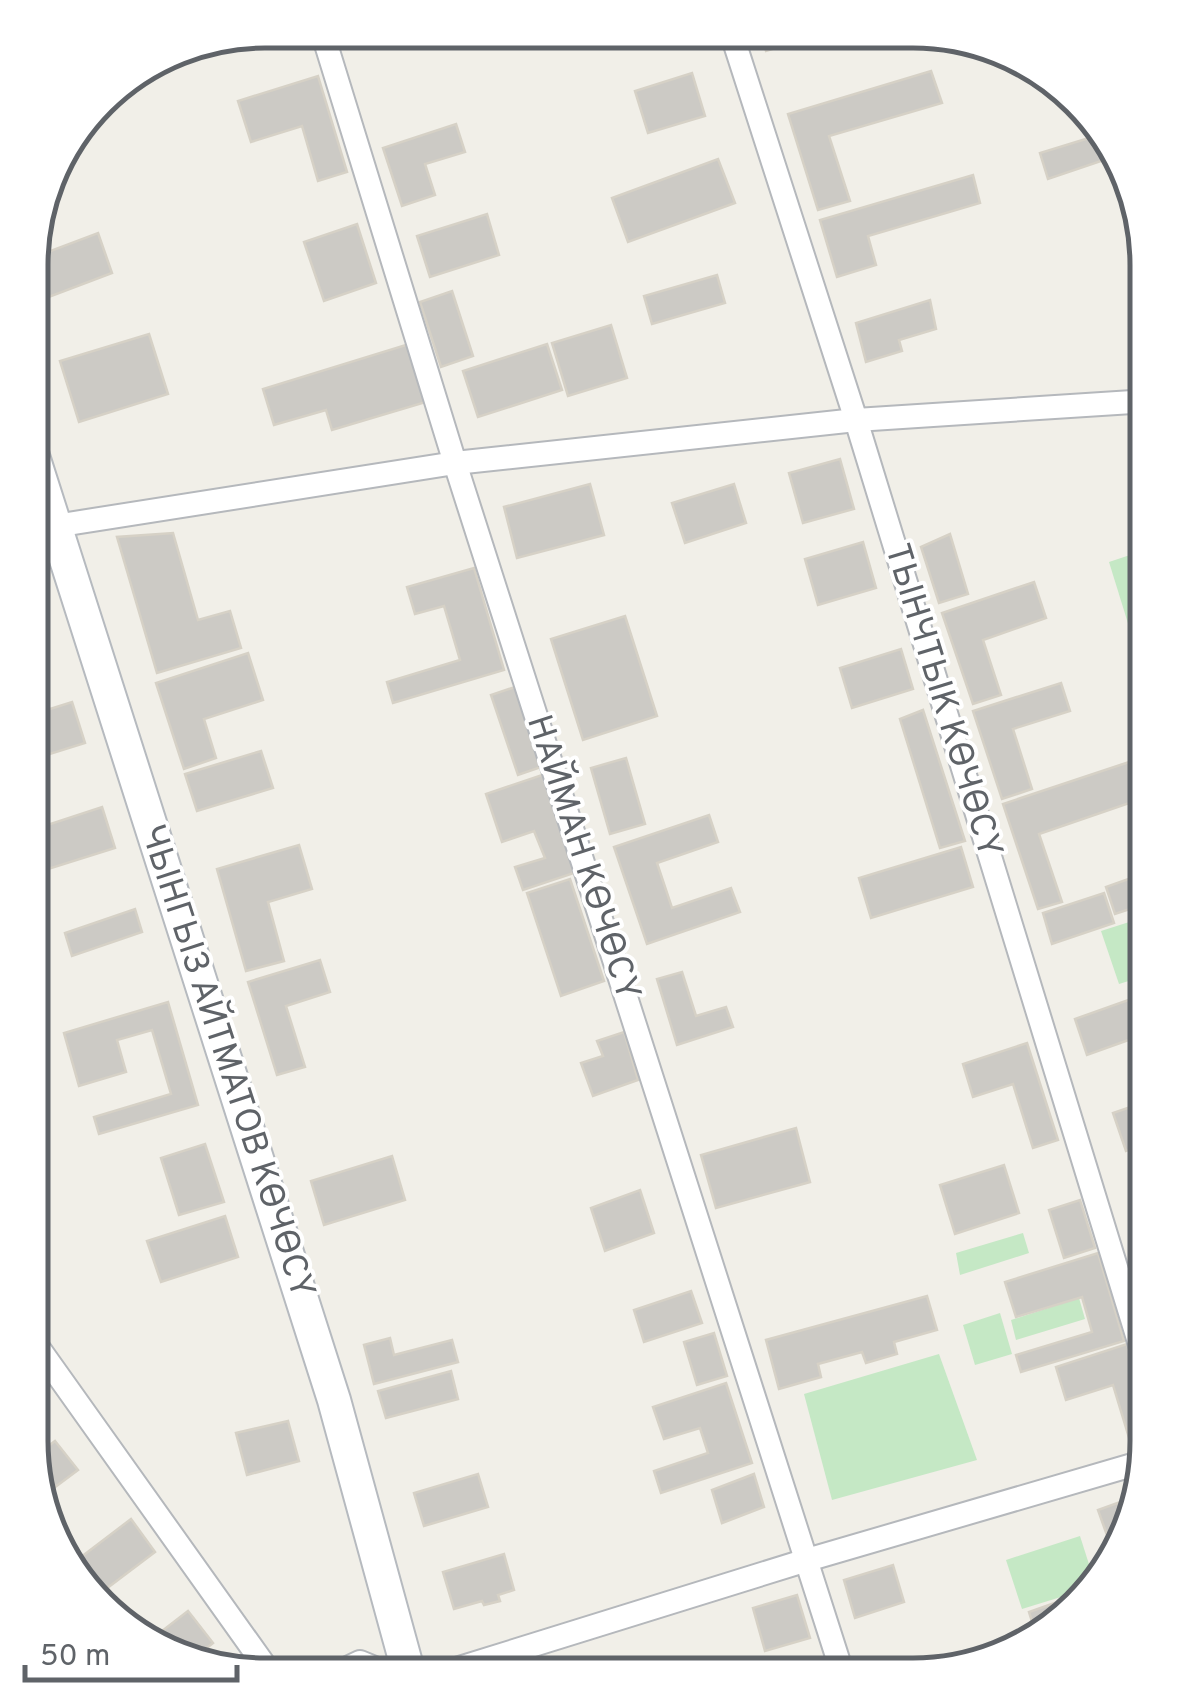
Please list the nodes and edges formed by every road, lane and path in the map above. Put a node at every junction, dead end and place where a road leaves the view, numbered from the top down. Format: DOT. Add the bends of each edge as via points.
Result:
graph roads {
  1 [pos="327,48"];
  2 [pos="736,48"];
  3 [pos="1130,402"];
  4 [pos="856,420"];
  5 [pos="455,463"];
  6 [pos="48,526"];
  7 [pos="48,539"];
  8 [pos="1130,1310"];
  9 [pos="48,1361"];
  10 [pos="1128,1466"];
  11 [pos="807,1560"];
  12 [pos="259,1658"];
  13 [pos="406,1658"];
  14 [pos="492,1658"];
  15 [pos="838,1658"];
  1 -- 5 [label="street, НАЙМАН КӨЧӨСҮ"];
  2 -- 4 [label="street, ТЫНЧТЫК КӨЧӨСҮ"];
  3 -- 4 [label="street"];
  4 -- 5 [label="street"];
  4 -- 8 [label="street, ТЫНЧТЫК КӨЧӨСҮ"];
  5 -- 6 [label="street"];
  5 -- 11 [label="street, НАЙМАН КӨЧӨСҮ"];
  7 -- 13 [label="main road, ЧЫНГЫЗ АЙТМАТОВ КӨЧӨСҮ" via="334,1400"];
  9 -- 12 [label="street"];
  10 -- 11 [label="street"];
  11 -- 14 [label="street"];
  11 -- 15 [label="street, НАЙМАН КӨЧӨСҮ"];
}
